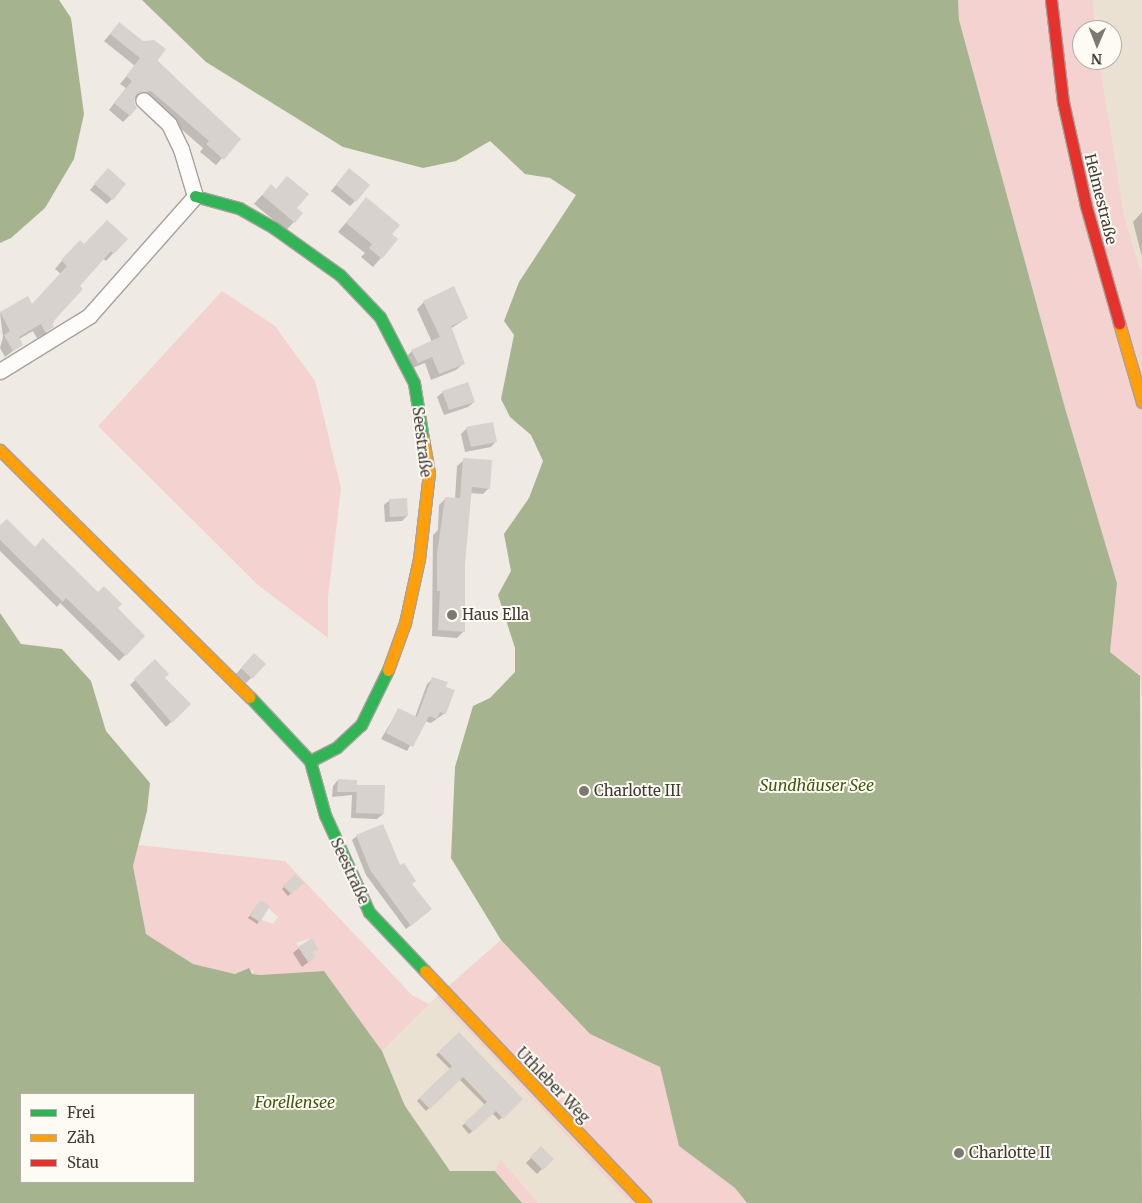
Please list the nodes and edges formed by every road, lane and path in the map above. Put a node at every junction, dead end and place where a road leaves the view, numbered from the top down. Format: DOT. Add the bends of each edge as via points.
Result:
graph roads {
  1 [pos="1051,0"];
  2 [pos="143,100"];
  3 [pos="195,196"];
  4 [pos="0,371"];
  5 [pos="1142,402"];
  6 [pos="0,450"];
  7 [pos="310,761"];
  8 [pos="439,987"];
  9 [pos="645,1203"];
  1 -- 5 [label="street, Helmestraße" via="1063,102 1086,206"];
  2 -- 3 [label="street" via="169,124 181,149"];
  3 -- 4 [label="street" via="89,316"];
  3 -- 7 [label="street, Seestraße" via="238,208 274,228 340,275 380,317 414,383 428,473 419,559 406,623 380,691 361,725 337,747"];
  6 -- 7 [label="street, Seestraße" via="228,673"];
  7 -- 8 [label="street, Seestraße" via="339,850 369,912"];
  8 -- 9 [label="street, Uthleber Weg"];
}
